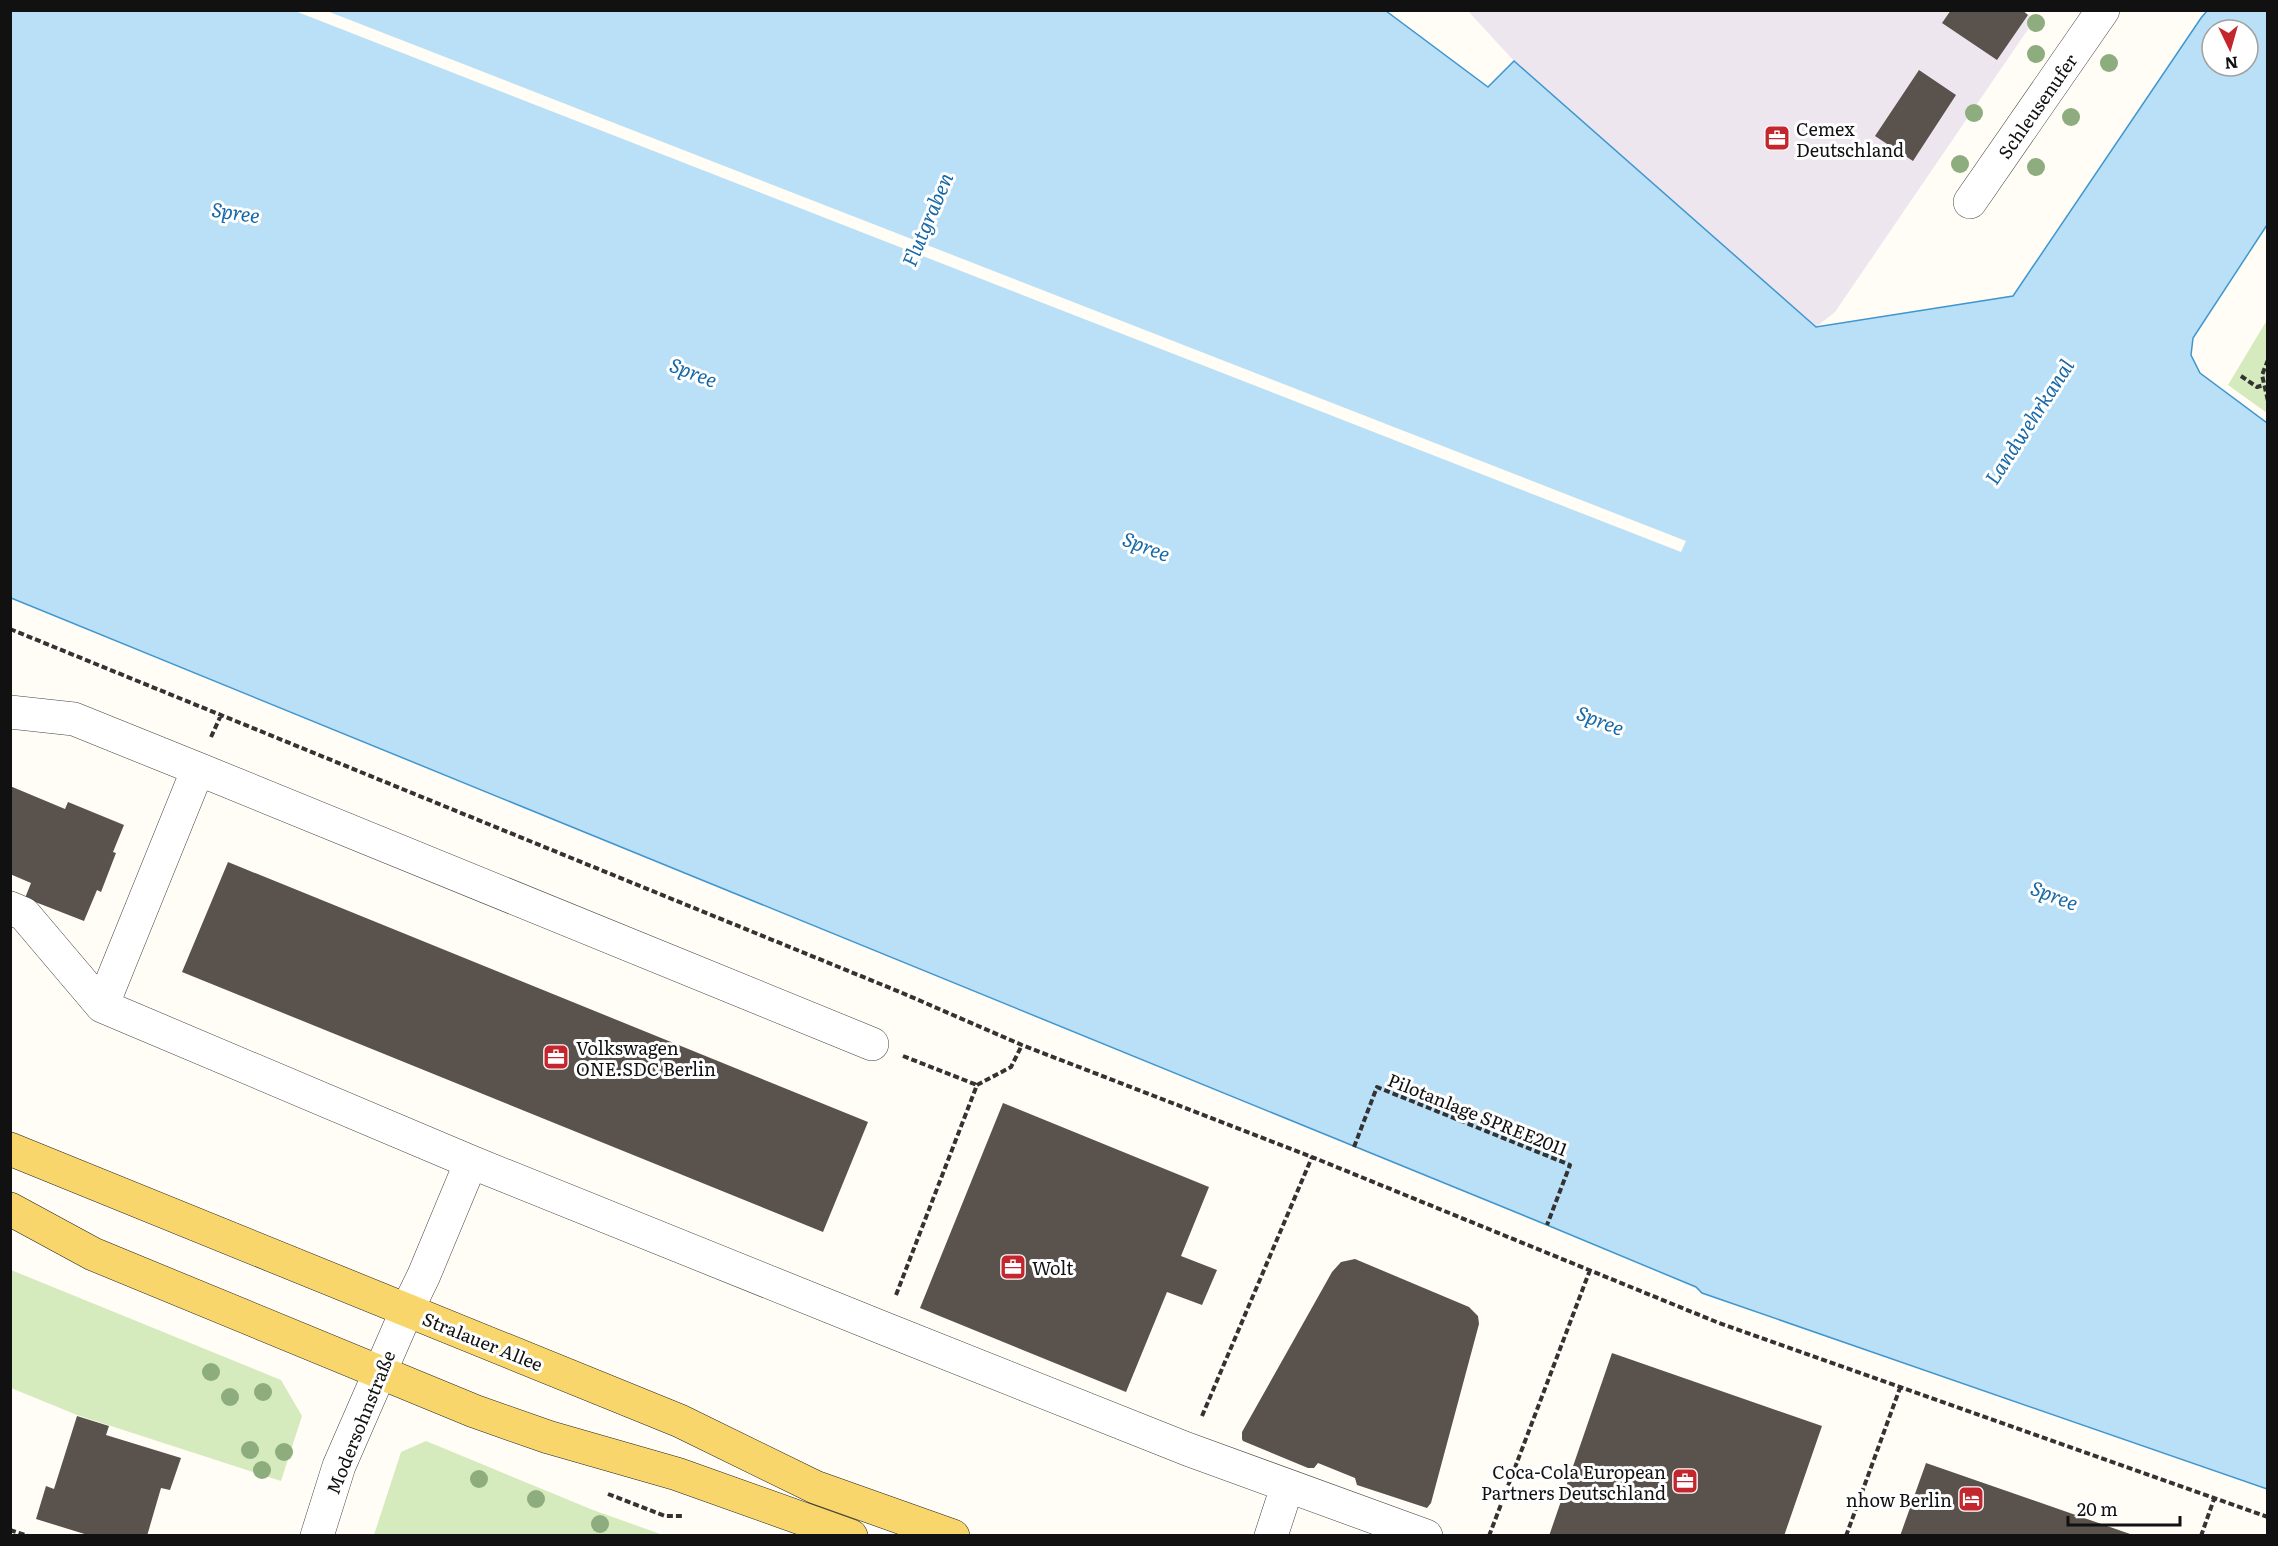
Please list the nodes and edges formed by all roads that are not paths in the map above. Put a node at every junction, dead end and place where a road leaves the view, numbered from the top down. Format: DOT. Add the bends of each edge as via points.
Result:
graph roads {
  1 [pos="2103,10"];
  2 [pos="1970,202"];
  3 [pos="10,712"];
  4 [pos="198,769"];
  5 [pos="10,908"];
  6 [pos="102,1006"];
  7 [pos="872,1044"];
  8 [pos="10,1149"];
  9 [pos="471,1162"];
  10 [pos="10,1209"];
  11 [pos="406,1310"];
  12 [pos="379,1372"];
  13 [pos="1287,1487"];
  14 [pos="317,1536"];
  15 [pos="851,1536"];
  16 [pos="953,1536"];
  17 [pos="1271,1536"];
  18 [pos="1426,1536"];
  1 -- 2 [label="street, Schleusenufer"];
  3 -- 4 [label="street" via="74,719"];
  4 -- 6 [label="street"];
  4 -- 7 [label="street"];
  5 -- 6 [label="street" via="24,914"];
  6 -- 9 [label="street"];
  8 -- 11 [label="main road, Stralauer Allee"];
  9 -- 11 [label="street, Modersohnstraße"];
  9 -- 13 [label="street"];
  10 -- 12 [label="main road" via="93,1254"];
  11 -- 12 [label="street, Modersohnstraße"];
  11 -- 16 [label="main road, Stralauer Allee" via="680,1421 815,1487"];
  12 -- 14 [label="street, Modersohnstraße" via="339,1466"];
  12 -- 15 [label="main road" via="548,1437 677,1474"];
  13 -- 17 [label="street"];
  13 -- 18 [label="street"];
}
